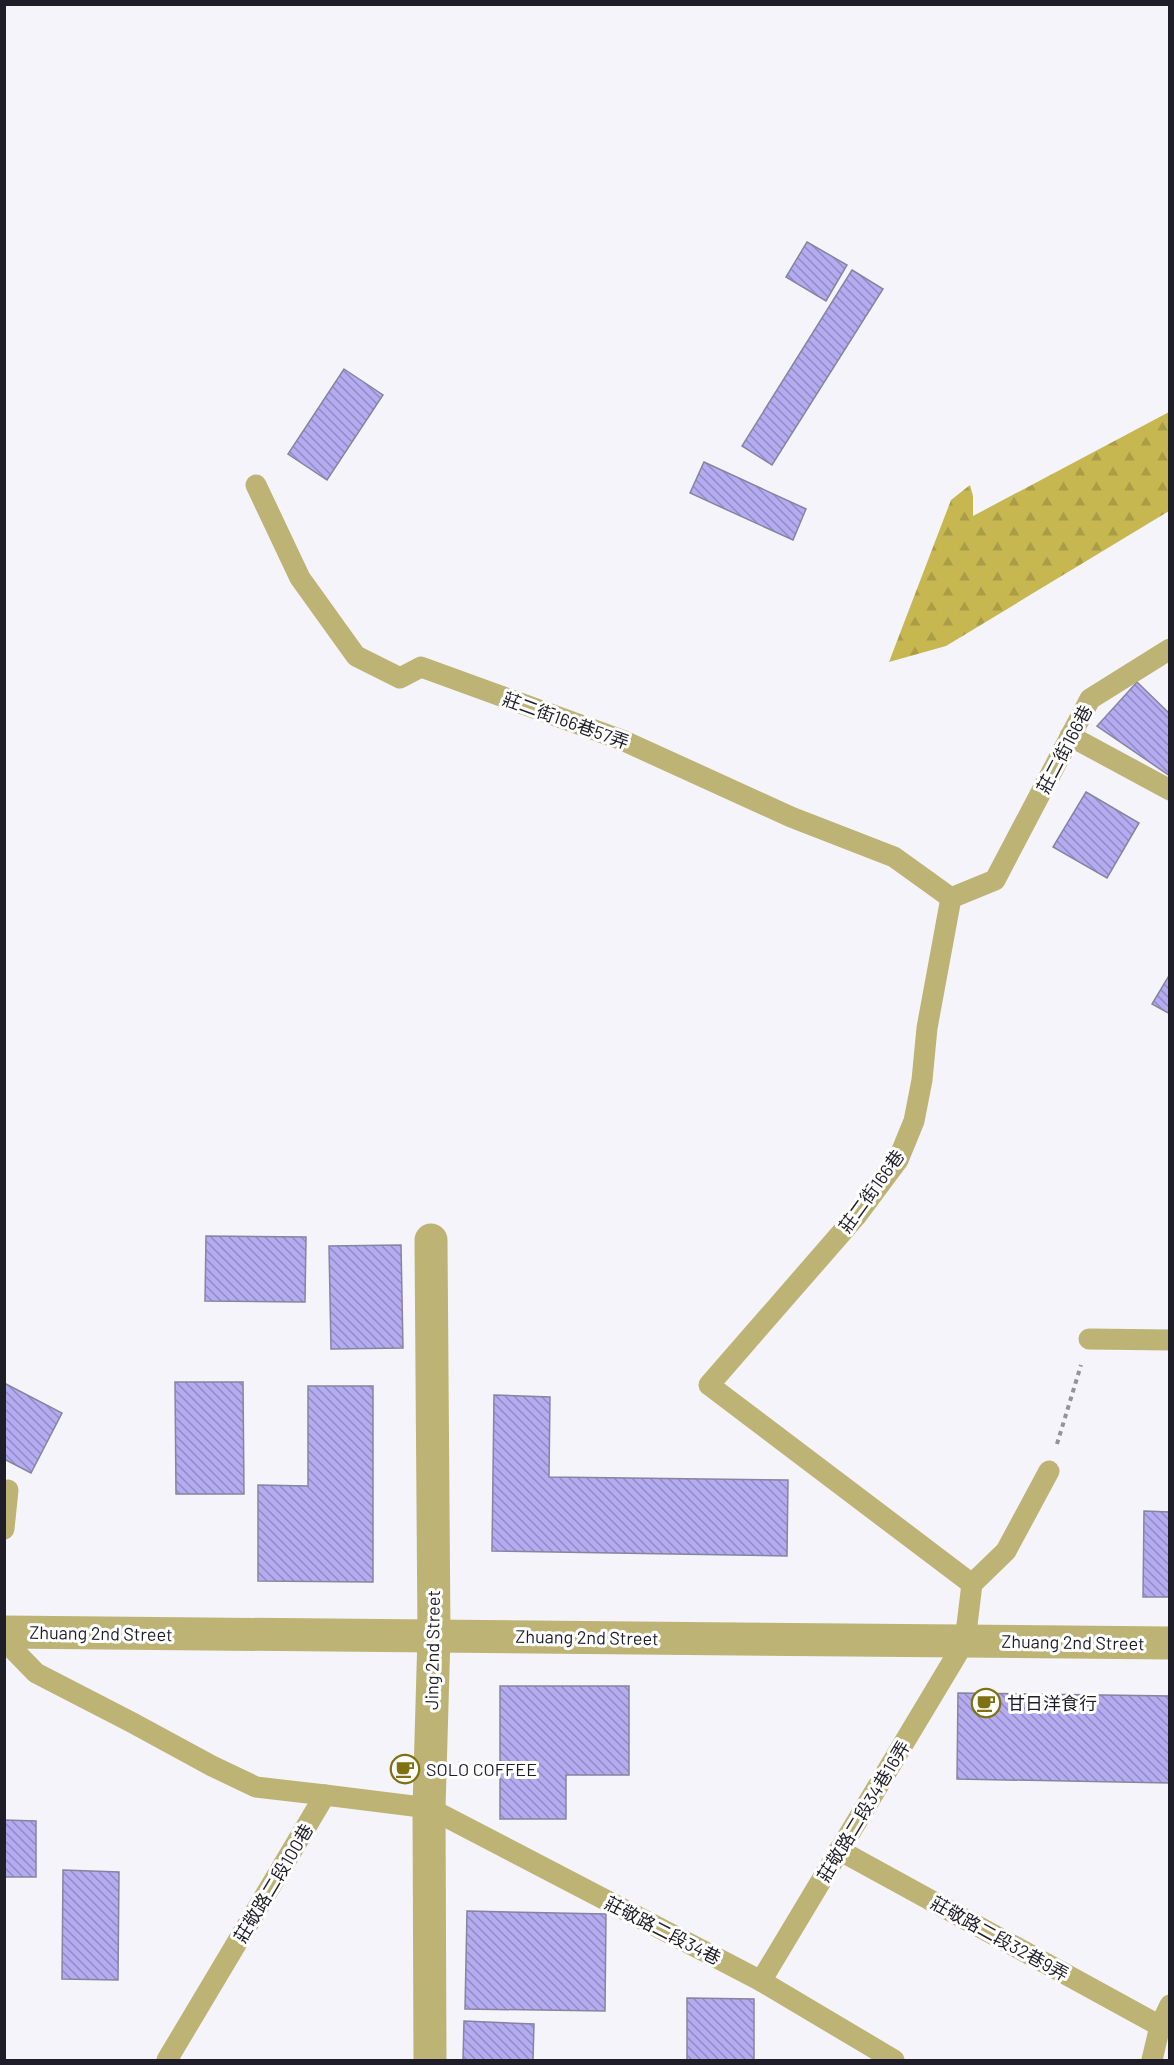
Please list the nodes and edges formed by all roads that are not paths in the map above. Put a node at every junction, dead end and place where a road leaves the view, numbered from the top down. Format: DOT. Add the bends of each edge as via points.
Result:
graph roads {
  1 [pos="256,485"];
  2 [pos="1170,649"];
  3 [pos="1070,736"];
  4 [pos="1170,790"];
  5 [pos="951,898"];
  6 [pos="431,1240"];
  7 [pos="1089,1339"];
  8 [pos="1170,1340"];
  9 [pos="1049,1471"];
  10 [pos="8,1490"];
  11 [pos="4,1529"];
  12 [pos="972,1584"];
  13 [pos="4,1632"];
  14 [pos="434,1636"];
  15 [pos="4,1640"];
  16 [pos="965,1641"];
  17 [pos="1170,1643"];
  18 [pos="325,1795"];
  19 [pos="429,1808"];
  20 [pos="839,1850"];
  21 [pos="761,1981"];
  22 [pos="1170,2005"];
  23 [pos="1160,2026"];
  24 [pos="168,2061"];
  25 [pos="430,2061"];
  26 [pos="894,2061"];
  27 [pos="1152,2061"];
  1 -- 5 [label="lane, 莊二街166巷57弄" via="300,578 356,656 400,678 421,667 622,740 790,817 894,857"];
  2 -- 3 [label="lane, 莊二街166巷" via="1090,699"];
  3 -- 4 [label="lane"];
  3 -- 5 [label="lane, 莊二街166巷" via="994,880"];
  5 -- 12 [label="lane, 莊二街166巷" via="914,1121 898,1160 857,1215 710,1384"];
  6 -- 14 [label="street, Jing 2nd Street"];
  7 -- 8 [label="lane"];
  9 -- 12 [label="lane" via="1006,1551"];
  10 -- 11 [label="lane"];
  12 -- 16 [label="lane"];
  13 -- 14 [label="street, Zhuang 2nd Street"];
  14 -- 16 [label="street, Zhuang 2nd Street"];
  14 -- 19 [label="street, Jing 2nd Street"];
  15 -- 18 [label="lane" via="36,1673 212,1766 256,1787"];
  16 -- 17 [label="street, Zhuang 2nd Street"];
  16 -- 20 [label="lane, 莊敬路二段34巷16弄"];
  18 -- 19 [label="lane"];
  18 -- 24 [label="lane, 莊敬路二段100巷"];
  19 -- 21 [label="lane, 莊敬路二段34巷"];
  19 -- 25 [label="street, Jing 2nd Street"];
  20 -- 21 [label="lane, 莊敬路二段34巷16弄"];
  20 -- 23 [label="lane, 莊敬路二段32巷9弄"];
  21 -- 26 [label="lane, 莊敬路二段34巷"];
  22 -- 23 [label="lane"];
  23 -- 27 [label="lane"];
}
